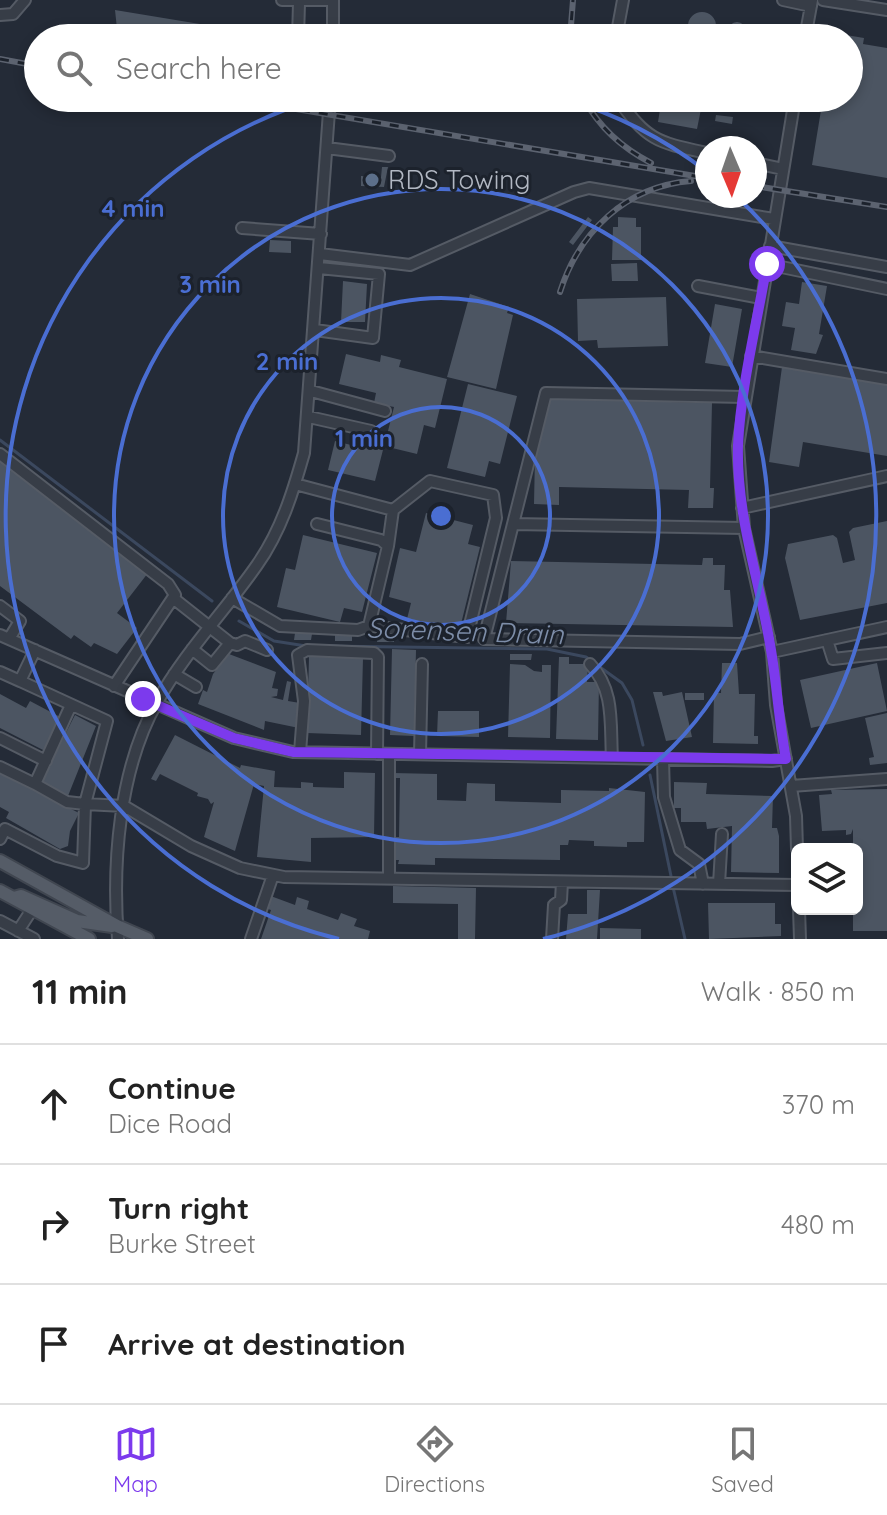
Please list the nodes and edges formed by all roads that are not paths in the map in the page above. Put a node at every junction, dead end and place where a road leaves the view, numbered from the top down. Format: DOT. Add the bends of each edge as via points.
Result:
graph roads {
  1 [pos="25,0"];
  2 [pos="333,0"];
  3 [pos="623,0"];
  4 [pos="783,0"];
  5 [pos="823,0"];
  6 [pos="291,1"];
  7 [pos="811,3"];
  8 [pos="887,10"];
  9 [pos="0,15"];
  10 [pos="295,24"];
  11 [pos="333,24"];
  12 [pos="619,24"];
  13 [pos="807,24"];
  14 [pos="329,112"];
  15 [pos="627,112"];
  16 [pos="793,112"];
  17 [pos="327,148"];
  18 [pos="695,150"];
  19 [pos="389,156"];
  20 [pos="767,166"];
  21 [pos="783,169"];
  22 [pos="774,219"];
  23 [pos="242,228"];
  24 [pos="321,234"];
  25 [pos="770,246"];
  26 [pos="320,254"];
  27 [pos="767,264"];
  28 [pos="887,267"];
  29 [pos="319,268"];
  30 [pos="698,286"];
  31 [pos="887,289"];
  32 [pos="761,298"];
  33 [pos="315,330"];
  34 [pos="751,356"];
  35 [pos="887,379"];
  36 [pos="311,391"];
  37 [pos="745,397"];
  38 [pos="385,411"];
  39 [pos="309,417"];
  40 [pos="371,431"];
  41 [pos="0,454"];
  42 [pos="887,476"];
  43 [pos="295,484"];
  44 [pos="742,508"];
  45 [pos="393,510"];
  46 [pos="317,524"];
  47 [pos="513,524"];
  48 [pos="744,528"];
  49 [pos="388,546"];
  50 [pos="173,598"];
  51 [pos="232,598"];
  52 [pos="0,606"];
  53 [pos="210,626"];
  54 [pos="369,626"];
  55 [pos="887,627"];
  56 [pos="4,637"];
  57 [pos="769,637"];
  58 [pos="827,640"];
  59 [pos="230,643"];
  60 [pos="192,649"];
  61 [pos="35,650"];
  62 [pos="267,650"];
  63 [pos="772,652"];
  64 [pos="887,653"];
  65 [pos="422,664"];
  66 [pos="590,664"];
  67 [pos="0,672"];
  68 [pos="174,674"];
  69 [pos="20,681"];
  70 [pos="114,686"];
  71 [pos="196,687"];
  72 [pos="156,704"];
  73 [pos="71,705"];
  74 [pos="0,738"];
  75 [pos="300,752"];
  76 [pos="377,754"];
  77 [pos="389,754"];
  78 [pos="420,754"];
  79 [pos="612,758"];
  80 [pos="663,759"];
  81 [pos="786,759"];
  82 [pos="46,761"];
  83 [pos="0,767"];
  84 [pos="887,779"];
  85 [pos="35,784"];
  86 [pos="791,786"];
  87 [pos="85,804"];
  88 [pos="124,806"];
  89 [pos="2,832"];
  90 [pos="722,834"];
  91 [pos="796,843"];
  92 [pos="0,861"];
  93 [pos="273,875"];
  94 [pos="389,879"];
  95 [pos="562,882"];
  96 [pos="703,884"];
  97 [pos="719,884"];
  98 [pos="791,885"];
  99 [pos="0,891"];
  100 [pos="14,898"];
  101 [pos="33,908"];
  102 [pos="799,915"];
  103 [pos="0,921"];
  104 [pos="18,931"];
  105 [pos="118,933"];
  106 [pos="34,939"];
  107 [pos="89,939"];
  108 [pos="147,939"];
  109 [pos="251,939"];
  110 [pos="552,939"];
  111 [pos="800,939"];
  1 -- 9 [label="street" via="13,14"];
  2 -- 6 [label="street"];
  2 -- 11 [label="street"];
  3 -- 12 [label="street"];
  4 -- 7 [label="street"];
  5 -- 8 [label="street"];
  6 -- 10 [label="street"];
  7 -- 13 [label="street"];
  14 -- 17 [label="street"];
  15 -- 18 [label="street" via="641,132"];
  16 -- 21 [label="street"];
  17 -- 19 [label="street"];
  17 -- 24 [label="street"];
  20 -- 21 [label="street"];
  21 -- 22 [label="street"];
  22 -- 25 [label="street"];
  22 -- 26 [label="street" via="589,188 410,265"];
  23 -- 24 [label="street"];
  24 -- 26 [label="street"];
  25 -- 27 [label="street"];
  25 -- 28 [label="street"];
  26 -- 29 [label="street"];
  27 -- 31 [label="street"];
  27 -- 32 [label="street"];
  29 -- 33 [label="street"];
  29 -- 33 [label="street" via="379,274 373,338"];
  30 -- 32 [label="street"];
  32 -- 34 [label="street"];
  33 -- 36 [label="street"];
  34 -- 35 [label="street"];
  34 -- 37 [label="street"];
  36 -- 38 [label="street"];
  36 -- 39 [label="street"];
  37 -- 44 [label="street" via="738,446"];
  37 -- 47 [label="street" via="546,393"];
  39 -- 40 [label="street"];
  39 -- 43 [label="street"];
  41 -- 50 [label="street" via="168,584"];
  42 -- 44 [label="street"];
  43 -- 45 [label="street"];
  43 -- 51 [label="street" via="259,563"];
  44 -- 48 [label="street"];
  45 -- 49 [label="street"];
  45 -- 54 [label="street" via="430,481 493,495 496,518 467,637"];
  46 -- 49 [label="street"];
  47 -- 48 [label="street"];
  47 -- 57 [label="street" via="484,639 740,644"];
  48 -- 57 [label="street"];
  49 -- 54 [label="street"];
  50 -- 53 [label="street"];
  50 -- 70 [label="street"];
  51 -- 53 [label="street"];
  51 -- 54 [label="street" via="280,626"];
  52 -- 56 [label="street" via="20,621"];
  53 -- 59 [label="street"];
  53 -- 60 [label="street"];
  55 -- 58 [label="street"];
  56 -- 61 [label="street"];
  57 -- 63 [label="street"];
  58 -- 63 [label="street"];
  58 -- 64 [label="street" via="833,659"];
  59 -- 60 [label="street" via="212,665"];
  59 -- 62 [label="street" via="245,641"];
  60 -- 68 [label="street"];
  61 -- 69 [label="street"];
  61 -- 70 [label="street"];
  63 -- 81 [label="street"];
  65 -- 78 [label="street"];
  66 -- 79 [label="street" via="609,692"];
  67 -- 69 [label="street"];
  68 -- 71 [label="street"];
  68 -- 72 [label="street"];
  69 -- 73 [label="street"];
  70 -- 72 [label="street"];
  72 -- 75 [label="street" via="234,738"];
  72 -- 88 [label="street"];
  73 -- 82 [label="street"];
  73 -- 87 [label="street" via="107,721"];
  74 -- 82 [label="street"];
  75 -- 76 [label="street"];
  75 -- 76 [label="street" via="304,701 298,655 307,650 378,657"];
  76 -- 77 [label="street"];
  77 -- 78 [label="street"];
  77 -- 94 [label="street"];
  78 -- 79 [label="street"];
  79 -- 80 [label="street"];
  80 -- 81 [label="street"];
  80 -- 96 [label="street" via="664,797 680,850 699,864"];
  81 -- 86 [label="street"];
  82 -- 85 [label="street"];
  83 -- 85 [label="street"];
  84 -- 86 [label="street"];
  85 -- 87 [label="street" via="67,802"];
  86 -- 91 [label="street"];
  87 -- 88 [label="street"];
  87 -- 89 [label="street" via="83,863"];
  88 -- 93 [label="street" via="191,846 240,868"];
  88 -- 105 [label="street"];
  90 -- 97 [label="street"];
  92 -- 105 [label="main road"];
  93 -- 94 [label="street"];
  93 -- 109 [label="street"];
  94 -- 95 [label="street"];
  95 -- 96 [label="street"];
  95 -- 110 [label="street"];
  96 -- 97 [label="street"];
  97 -- 98 [label="street"];
  99 -- 100 [label="main road"];
  100 -- 101 [label="main road"];
  100 -- 105 [label="main road" via="21,896"];
  101 -- 104 [label="street"];
  101 -- 107 [label="main road"];
  102 -- 111 [label="street"];
  103 -- 104 [label="street"];
  104 -- 106 [label="street"];
  105 -- 108 [label="main road"];
}
